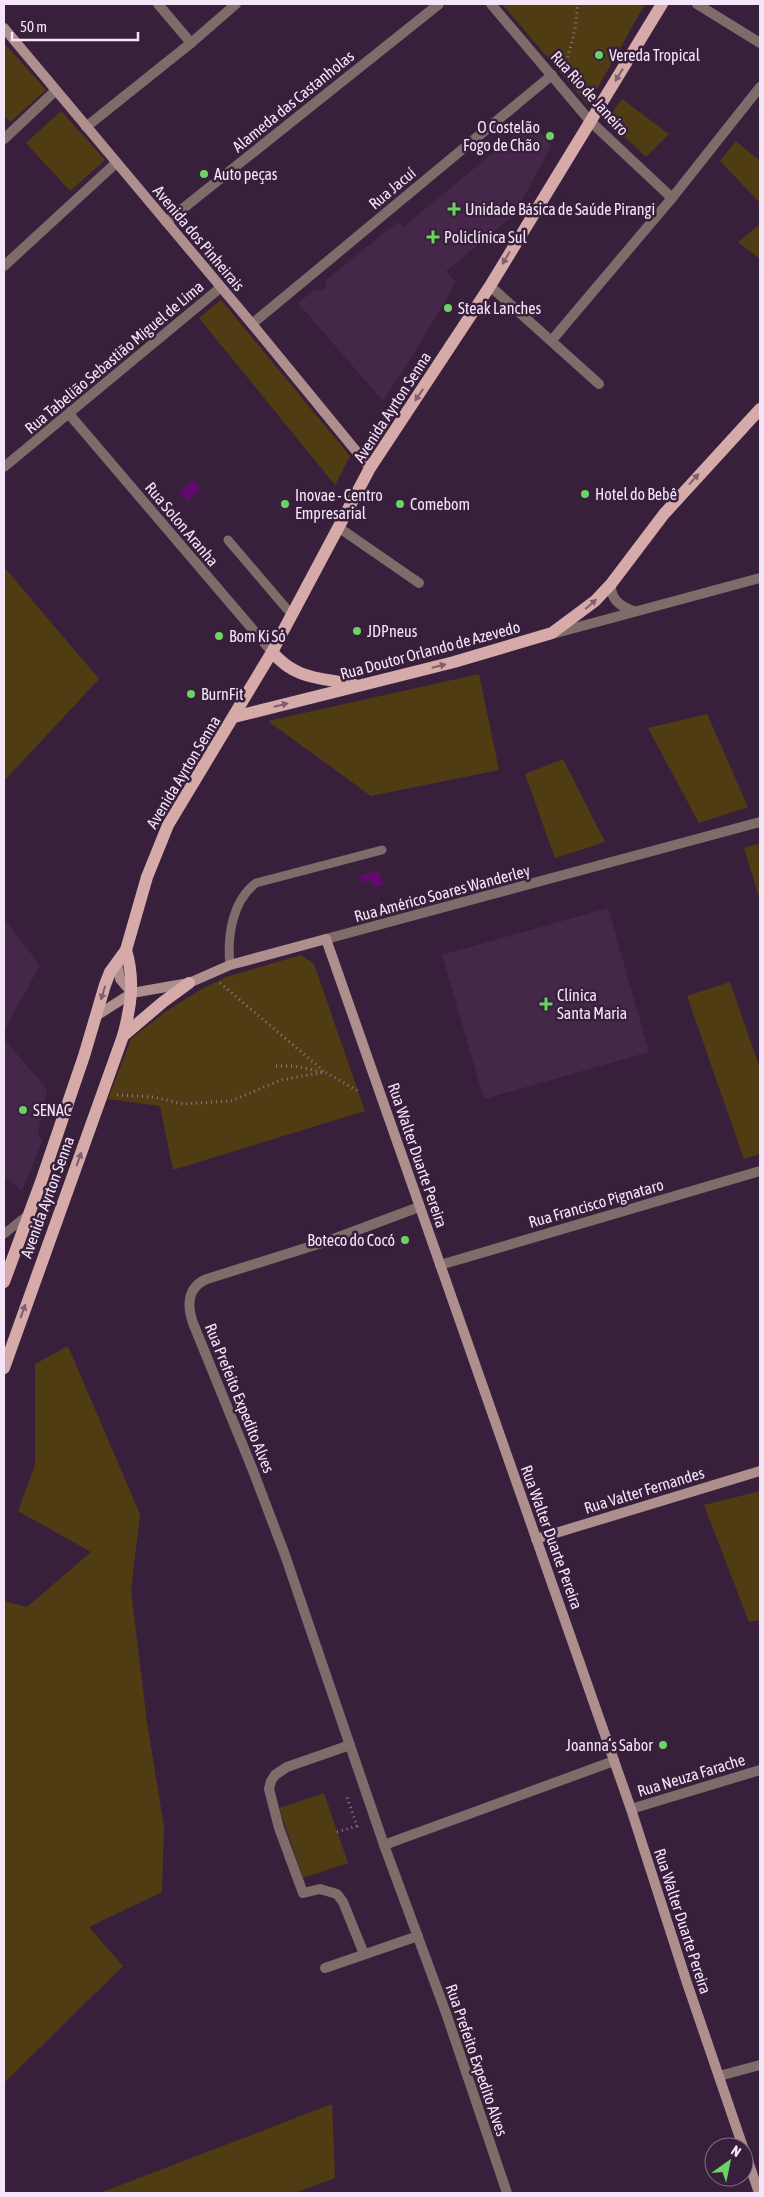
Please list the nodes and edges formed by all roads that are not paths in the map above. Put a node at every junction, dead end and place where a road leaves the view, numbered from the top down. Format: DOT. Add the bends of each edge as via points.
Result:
graph roads {
  1 [pos="158,4"];
  2 [pos="236,4"];
  3 [pos="438,4"];
  4 [pos="491,4"];
  5 [pos="662,4"];
  6 [pos="696,4"];
  7 [pos="4,28"];
  8 [pos="191,43"];
  9 [pos="760,43"];
  10 [pos="552,75"];
  11 [pos="760,87"];
  12 [pos="55,91"];
  13 [pos="590,121"];
  14 [pos="86,127"];
  15 [pos="4,139"];
  16 [pos="116,163"];
  17 [pos="672,198"];
  18 [pos="166,222"];
  19 [pos="4,266"];
  20 [pos="490,286"];
  21 [pos="220,288"];
  22 [pos="252,324"];
  23 [pos="552,340"];
  24 [pos="599,384"];
  25 [pos="760,409"];
  26 [pos="69,414"];
  27 [pos="4,467"];
  28 [pos="370,468"];
  29 [pos="338,527"];
  30 [pos="228,540"];
  31 [pos="760,578"];
  32 [pos="419,583"];
  33 [pos="611,584"];
  34 [pos="633,611"];
  35 [pos="292,614"];
  36 [pos="552,634"];
  37 [pos="272,652"];
  38 [pos="358,686"];
  39 [pos="234,717"];
  40 [pos="760,822"];
  41 [pos="382,850"];
  42 [pos="326,939"];
  43 [pos="126,950"];
  44 [pos="117,962"];
  45 [pos="230,965"];
  46 [pos="189,983"];
  47 [pos="132,994"];
  48 [pos="96,1016"];
  49 [pos="123,1036"];
  50 [pos="760,1171"];
  51 [pos="419,1207"];
  52 [pos="29,1214"];
  53 [pos="4,1234"];
  54 [pos="440,1265"];
  55 [pos="4,1282"];
  56 [pos="4,1368"];
  57 [pos="760,1471"];
  58 [pos="536,1539"];
  59 [pos="350,1745"];
  60 [pos="614,1761"];
  61 [pos="760,1770"];
  62 [pos="631,1809"];
  63 [pos="384,1845"];
  64 [pos="418,1936"];
  65 [pos="364,1954"];
  66 [pos="325,1968"];
  67 [pos="760,2066"];
  68 [pos="719,2076"];
  69 [pos="740,2137"];
  70 [pos="754,2178"];
  71 [pos="507,2193"];
  72 [pos="759,2193"];
  1 -- 8 [label="street"];
  2 -- 8 [label="street"];
  3 -- 18 [label="street, Alameda das Castanholas"];
  4 -- 10 [label="street, Rua Rio de Janeiro"];
  5 -- 13 [label="main road, Avenida Ayrton Senna, one-way"];
  6 -- 9 [label="street"];
  7 -- 12 [label="main road, Avenida dos Pinheirais"];
  8 -- 14 [label="street"];
  10 -- 13 [label="street, Rua Rio de Janeiro"];
  10 -- 22 [label="street, Rua Jacuí"];
  11 -- 17 [label="street"];
  12 -- 14 [label="main road, Avenida dos Pinheirais"];
  12 -- 15 [label="street"];
  13 -- 17 [label="street, Rua Rio de Janeiro"];
  13 -- 20 [label="main road, Avenida Ayrton Senna, one-way"];
  14 -- 16 [label="main road, Avenida dos Pinheirais"];
  16 -- 18 [label="main road, Avenida dos Pinheirais"];
  16 -- 19 [label="street"];
  17 -- 23 [label="street"];
  18 -- 21 [label="main road, Avenida dos Pinheirais"];
  20 -- 23 [label="street"];
  20 -- 28 [label="main road, Avenida Ayrton Senna, one-way"];
  21 -- 22 [label="main road, Avenida dos Pinheirais"];
  21 -- 26 [label="street, Rua Tabelião Sebastião Miguel de Lima"];
  22 -- 28 [label="main road, Avenida dos Pinheirais"];
  23 -- 24 [label="street"];
  33 -- 25 [label="main road, one-way" via="664,514"];
  26 -- 27 [label="street, Rua Tabelião Sebastião Miguel de Lima"];
  26 -- 37 [label="street, Rua Solon Aranha"];
  28 -- 29 [label="main road, Avenida Ayrton Senna"];
  29 -- 32 [label="street"];
  29 -- 35 [label="main road, Avenida Ayrton Senna"];
  30 -- 35 [label="lane"];
  31 -- 34 [label="street, Rua Doutor Orlando de Azevedo"];
  33 -- 34 [label="street" via="616,601"];
  36 -- 33 [label="main road, one-way" via="595,601"];
  34 -- 36 [label="street, Rua Doutor Orlando de Azevedo"];
  35 -- 37 [label="main road, Avenida Ayrton Senna"];
  38 -- 36 [label="main road, Rua Doutor Orlando de Azevedo, one-way"];
  37 -- 38 [label="main road" via="284,666 299,674"];
  37 -- 39 [label="main road, Avenida Ayrton Senna"];
  39 -- 38 [label="main road, Rua Doutor Orlando de Azevedo, one-way"];
  39 -- 43 [label="main road, Avenida Ayrton Senna" via="168,825 147,877"];
  40 -- 42 [label="street, Rua Américo Soares Wanderley"];
  41 -- 45 [label="lane" via="256,883 246,890 234,917 228,943"];
  42 -- 45 [label="main road, Rua Américo Soares Wanderley"];
  42 -- 51 [label="main road, Rua Walter Duarte Pereira"];
  43 -- 44 [label="main road, Avenida Ayrton Senna"];
  43 -- 47 [label="main road, Avenida Ayrton Senna" via="131,966"];
  44 -- 47 [label="main road" via="120,979"];
  44 -- 48 [label="main road, Avenida Ayrton Senna, one-way"];
  45 -- 46 [label="main road, Rua Américo Soares Wanderley"];
  46 -- 47 [label="main road, Rua Américo Soares Wanderley"];
  46 -- 49 [label="main road"];
  47 -- 48 [label="main road, Rua Américo Soares Wanderley"];
  47 -- 49 [label="main road, Avenida Ayrton Senna"];
  48 -- 52 [label="main road, Avenida Ayrton Senna"];
  56 -- 49 [label="main road, Avenida Ayrton Senna, one-way"];
  50 -- 54 [label="street, Rua Francisco Pignataro"];
  51 -- 54 [label="main road, Rua Walter Duarte Pereira"];
  51 -- 59 [label="street, Rua Prefeito Expedito Alves" via="328,1241 201,1281 191,1292 193,1323 285,1555"];
  52 -- 53 [label="lane"];
  52 -- 55 [label="main road, Avenida Ayrton Senna"];
  54 -- 58 [label="main road, Rua Walter Duarte Pereira"];
  57 -- 58 [label="main road, Rua Valter Fernandes"];
  58 -- 60 [label="main road, Rua Walter Duarte Pereira"];
  59 -- 63 [label="street, Rua Prefeito Expedito Alves"];
  59 -- 65 [label="street" via="280,1770 268,1789 302,1893 320,1889 337,1894"];
  60 -- 62 [label="main road, Rua Walter Duarte Pereira"];
  60 -- 63 [label="street"];
  61 -- 62 [label="street, Rua Neuza Farache"];
  62 -- 68 [label="main road, Rua Walter Duarte Pereira"];
  63 -- 64 [label="street, Rua Prefeito Expedito Alves"];
  64 -- 65 [label="street"];
  64 -- 71 [label="street, Rua Prefeito Expedito Alves"];
  65 -- 66 [label="street"];
  67 -- 68 [label="street"];
  68 -- 69 [label="main road, Rua Walter Duarte Pereira"];
  70 -- 72 [label="main road, Rua Walter Duarte Pereira"];
}
